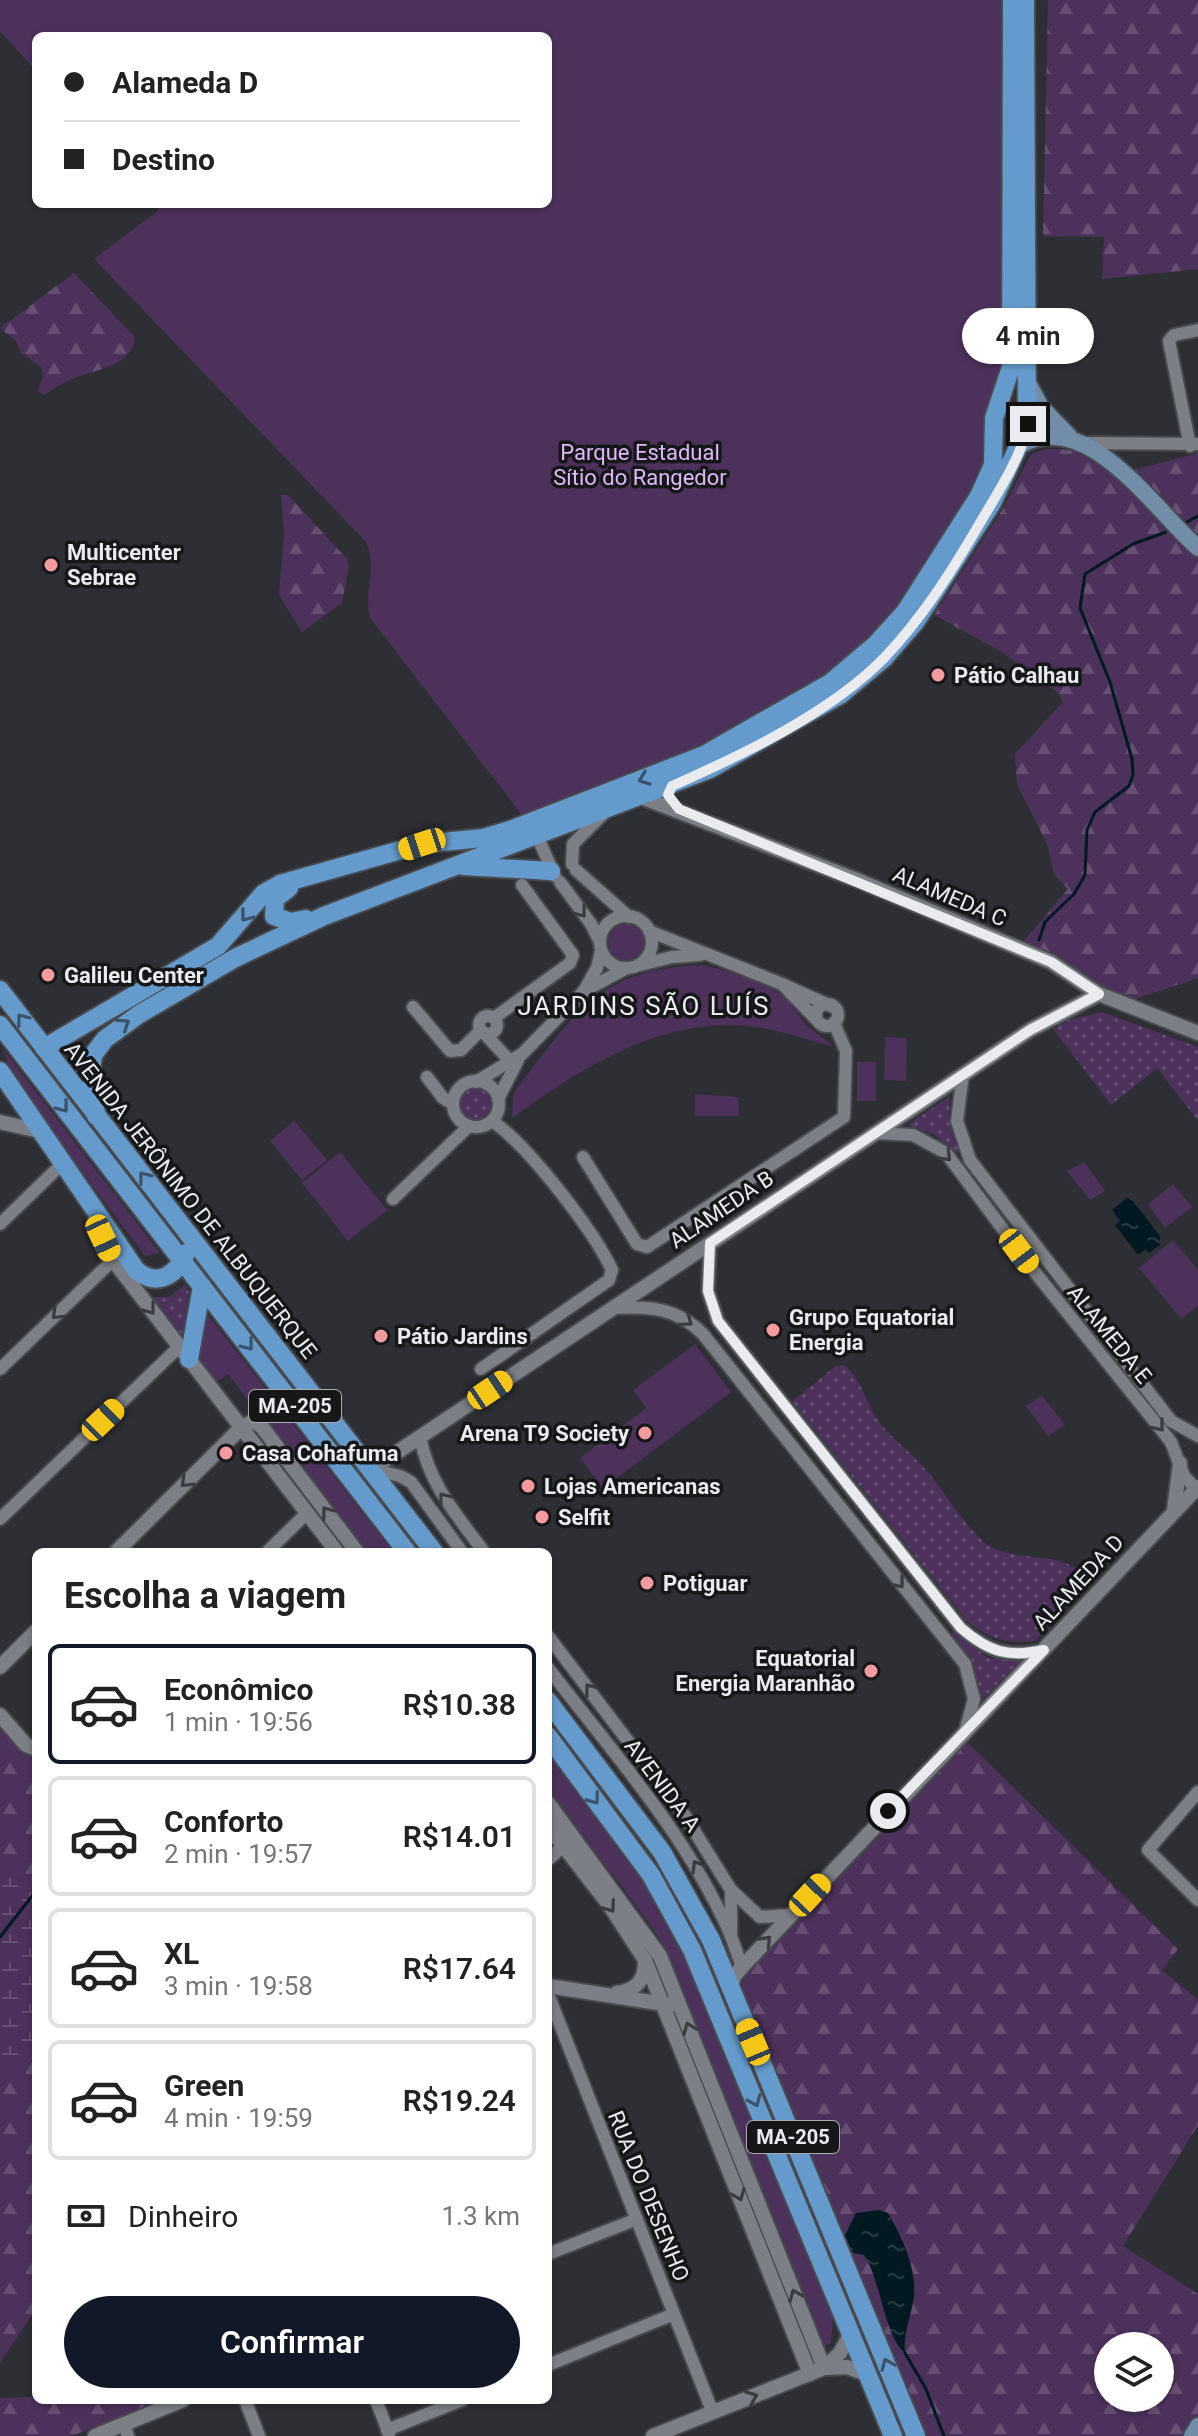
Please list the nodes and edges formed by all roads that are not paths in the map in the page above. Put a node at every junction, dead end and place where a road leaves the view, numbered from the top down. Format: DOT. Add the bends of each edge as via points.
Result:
graph roads {
  1 [pos="1012,0"];
  2 [pos="1025,0"];
  3 [pos="1198,330"];
  4 [pos="1027,379"];
  5 [pos="1000,398"];
  6 [pos="1029,406"];
  7 [pos="1077,440"];
  8 [pos="1132,442"];
  9 [pos="1021,445"];
  10 [pos="1194,445"];
  11 [pos="1115,467"];
  12 [pos="1198,548"];
  13 [pos="672,786"];
  14 [pos="641,797"];
  15 [pos="608,809"];
  16 [pos="679,809"];
  17 [pos="537,836"];
  18 [pos="422,844"];
  19 [pos="456,865"];
  20 [pos="556,877"];
  21 [pos="522,885"];
  22 [pos="366,899"];
  23 [pos="629,917"];
  24 [pos="649,931"];
  25 [pos="600,947"];
  26 [pos="711,957"];
  27 [pos="632,967"];
  28 [pos="782,984"];
  29 [pos="0,990"];
  30 [pos="584,991"];
  31 [pos="1099,994"];
  32 [pos="831,1006"];
  33 [pos="413,1007"];
  34 [pos="816,1019"];
  35 [pos="834,1023"];
  36 [pos="0,1028"];
  37 [pos="482,1031"];
  38 [pos="1198,1033"];
  39 [pos="44,1048"];
  40 [pos="517,1058"];
  41 [pos="963,1074"];
  42 [pos="2,1080"];
  43 [pos="476,1082"];
  44 [pos="498,1099"];
  45 [pos="96,1116"];
  46 [pos="492,1121"];
  47 [pos="0,1122"];
  48 [pos="469,1126"];
  49 [pos="39,1131"];
  50 [pos="875,1133"];
  51 [pos="583,1157"];
  52 [pos="62,1164"];
  53 [pos="83,1194"];
  54 [pos="393,1199"];
  55 [pos="0,1224"];
  56 [pos="192,1239"];
  57 [pos="710,1243"];
  58 [pos="113,1260"];
  59 [pos="183,1261"];
  60 [pos="1050,1266"];
  61 [pos="1038,1276"];
  62 [pos="202,1286"];
  63 [pos="612,1308"];
  64 [pos="1093,1321"];
  65 [pos="1081,1330"];
  66 [pos="184,1353"];
  67 [pos="0,1369"];
  68 [pos="481,1369"];
  69 [pos="241,1428"];
  70 [pos="1198,1436"];
  71 [pos="420,1437"];
  72 [pos="1180,1463"];
  73 [pos="372,1469"];
  74 [pos="1197,1488"];
  75 [pos="307,1513"];
  76 [pos="1172,1513"];
  77 [pos="0,1519"];
  78 [pos="120,1548"];
  79 [pos="271,1548"];
  80 [pos="334,1548"];
  81 [pos="354,1548"];
  82 [pos="404,1548"];
  83 [pos="431,1548"];
  84 [pos="459,1548"];
  85 [pos="481,1548"];
  86 [pos="32,1635"];
  87 [pos="552,1641"];
  88 [pos="1044,1650"];
  89 [pos="0,1667"];
  90 [pos="552,1673"];
  91 [pos="552,1706"];
  92 [pos="0,1715"];
  93 [pos="966,1728"];
  94 [pos="552,1741"];
  95 [pos="32,1747"];
  96 [pos="1198,1792"];
  97 [pos="552,1808"];
  98 [pos="552,1831"];
  99 [pos="563,1846"];
  100 [pos="552,1856"];
  101 [pos="731,1890"];
  102 [pos="1198,1900"];
  103 [pos="790,1915"];
  104 [pos="731,1936"];
  105 [pos="660,1956"];
  106 [pos="645,1960"];
  107 [pos="742,1967"];
  108 [pos="552,1986"];
  109 [pos="731,1988"];
  110 [pos="613,1993"];
  111 [pos="672,2003"];
  112 [pos="552,2004"];
  113 [pos="637,2219"];
  114 [pos="552,2252"];
  115 [pos="674,2314"];
  116 [pos="851,2333"];
  117 [pos="552,2363"];
  118 [pos="817,2371"];
  119 [pos="869,2375"];
  120 [pos="175,2404"];
  121 [pos="247,2404"];
  122 [pos="377,2404"];
  123 [pos="453,2404"];
  124 [pos="713,2413"];
  125 [pos="1198,2426"];
  126 [pos="126,2430"];
  127 [pos="388,2433"];
  128 [pos="95,2436"];
  129 [pos="259,2436"];
  130 [pos="653,2436"];
  131 [pos="893,2436"];
  132 [pos="916,2436"];
  133 [pos="1192,2436"];
  1 -- 5 [label="main road" via="1011,367"];
  2 -- 4 [label="main road"];
  3 -- 10 [label="street" via="1169,341"];
  4 -- 6 [label="main road"];
  4 -- 7 [label="main road" via="1041,407"];
  5 -- 6 [label="main road" via="1017,391"];
  5 -- 18 [label="main road, one-way" via="993,465 950,544 905,612 830,683 678,766 492,836"];
  6 -- 9 [label="main road"];
  7 -- 8 [label="street"];
  7 -- 9 [label="main road" via="1045,434"];
  7 -- 11 [label="main road"];
  8 -- 10 [label="street"];
  8 -- 11 [label="street"];
  9 -- 13 [label="main road" via="935,596 884,658 812,712"];
  11 -- 12 [label="main road"];
  13 -- 14 [label="main road"];
  13 -- 16 [label="street" via="669,800"];
  14 -- 15 [label="main road"];
  14 -- 16 [label="street, ALAMEDA C"];
  15 -- 17 [label="main road"];
  15 -- 23 [label="street" via="573,844 574,867"];
  16 -- 31 [label="street, ALAMEDA C" via="1051,962"];
  17 -- 19 [label="main road"];
  17 -- 20 [label="street"];
  18 -- 22 [label="main road" via="284,890 272,911 279,920 295,922"];
  18 -- 39 [label="main road, one-way" via="273,887 218,946"];
  19 -- 20 [label="main road"];
  19 -- 22 [label="main road"];
  20 -- 25 [label="street, one-way" via="591,924"];
  21 -- 37 [label="street" via="573,955 570,963 494,1018 494,1031"];
  45 -- 22 [label="main road, one-way" via="91,1064 110,1034 235,958"];
  23 -- 24 [label="street"];
  23 -- 25 [label="street" via="605,926"];
  24 -- 26 [label="street"];
  24 -- 27 [label="street" via="651,947 643,962"];
  25 -- 27 [label="street" via="611,964"];
  25 -- 30 [label="street" via="597,968"];
  26 -- 27 [label="street" via="687,955"];
  26 -- 28 [label="street"];
  27 -- 30 [label="street"];
  28 -- 32 [label="street"];
  28 -- 34 [label="street"];
  39 -- 29 [label="main road, AVENIDA JERÔNIMO DE ALBUQUERQUE / MA-205, one-way"];
  30 -- 40 [label="street"];
  31 -- 38 [label="street, ALAMEDA C"];
  31 -- 41 [label="street, ALAMEDA B" via="1045,1021"];
  32 -- 34 [label="street" via="818,1009"];
  32 -- 35 [label="street" via="837,1014"];
  33 -- 37 [label="street" via="450,1051 461,1050"];
  34 -- 35 [label="street" via="824,1026"];
  35 -- 51 [label="street" via="846,1051 844,1117 647,1247 632,1238"];
  36 -- 59 [label="main road, AVENIDA JERÔNIMO DE ALBUQUERQUE / MA-205, one-way"];
  37 -- 40 [label="street"];
  39 -- 45 [label="main road, AVENIDA JERÔNIMO DE ALBUQUERQUE / MA-205"];
  40 -- 43 [label="street"];
  40 -- 44 [label="street"];
  41 -- 50 [label="street, ALAMEDA B"];
  41 -- 60 [label="street, ALAMEDA E" via="957,1121 963,1147"];
  42 -- 49 [label="main road"];
  43 -- 44 [label="street" via="490,1086"];
  43 -- 48 [label="street" via="455,1098 459,1120"];
  44 -- 46 [label="street"];
  56 -- 45 [label="main road, AVENIDA JERÔNIMO DE ALBUQUERQUE / MA-205, one-way"];
  46 -- 48 [label="street"];
  46 -- 68 [label="street" via="543,1169 612,1270 609,1280"];
  47 -- 49 [label="street"];
  48 -- 54 [label="street"];
  49 -- 52 [label="main road"];
  50 -- 57 [label="street, ALAMEDA B"];
  50 -- 61 [label="street, ALAMEDA E, one-way" via="913,1135 946,1153"];
  52 -- 53 [label="main road"];
  52 -- 55 [label="street"];
  53 -- 58 [label="street"];
  53 -- 59 [label="main road" via="141,1274 165,1278"];
  56 -- 59 [label="main road"];
  56 -- 73 [label="main road, AVENIDA JERÔNIMO DE ALBUQUERQUE / MA-205"];
  57 -- 63 [label="street, ALAMEDA B"];
  57 -- 88 [label="street" via="708,1291 718,1321 961,1628 998,1653"];
  58 -- 66 [label="street, one-way"];
  58 -- 67 [label="street, one-way"];
  59 -- 62 [label="main road, AVENIDA JERÔNIMO DE ALBUQUERQUE / MA-205"];
  60 -- 61 [label="street"];
  60 -- 64 [label="street, ALAMEDA E"];
  61 -- 65 [label="street, ALAMEDA E"];
  62 -- 66 [label="main road"];
  62 -- 82 [label="main road, AVENIDA JERÔNIMO DE ALBUQUERQUE / MA-205, one-way"];
  63 -- 71 [label="street, ALAMEDA B"];
  63 -- 93 [label="street, one-way" via="665,1310 703,1334 965,1664 974,1699"];
  64 -- 65 [label="street" via="1090,1329"];
  64 -- 70 [label="street, ALAMEDA E" via="1171,1421"];
  65 -- 72 [label="street, ALAMEDA E, one-way" via="1171,1442"];
  66 -- 69 [label="street"];
  66 -- 77 [label="street"];
  69 -- 75 [label="street"];
  69 -- 78 [label="street, one-way"];
  81 -- 69 [label="street, one-way" via="262,1427 253,1421"];
  71 -- 73 [label="street, ALAMEDA B"];
  85 -- 71 [label="street, one-way" via="435,1486"];
  72 -- 74 [label="street, ALAMEDA E" via="1184,1476"];
  72 -- 76 [label="street"];
  73 -- 83 [label="main road, AVENIDA JERÔNIMO DE ALBUQUERQUE / MA-205"];
  73 -- 84 [label="street" via="411,1482"];
  74 -- 76 [label="street, ALAMEDA D"];
  75 -- 79 [label="street"];
  75 -- 80 [label="street"];
  76 -- 88 [label="street, ALAMEDA D"];
  86 -- 89 [label="street"];
  101 -- 87 [label="street, AVENIDA A, one-way" via="685,1816"];
  88 -- 93 [label="street, ALAMEDA D"];
  104 -- 90 [label="street, AVENIDA A, one-way" via="695,1862"];
  91 -- 109 [label="main road, MA-205" via="667,1859"];
  92 -- 95 [label="street"];
  93 -- 103 [label="street, ALAMEDA D"];
  94 -- 116 [label="main road, MA-205, one-way" via="651,1875 692,1950"];
  96 -- 102 [label="street" via="1148,1850"];
  97 -- 105 [label="street"];
  98 -- 99 [label="street"];
  99 -- 100 [label="street"];
  99 -- 106 [label="street, one-way"];
  101 -- 103 [label="street, AVENIDA A" via="760,1917"];
  101 -- 104 [label="street, AVENIDA A"];
  107 -- 103 [label="street, ALAMEDA D, one-way"];
  104 -- 107 [label="street, AVENIDA A"];
  105 -- 106 [label="street"];
  105 -- 111 [label="street"];
  106 -- 110 [label="street" via="636,1986"];
  106 -- 111 [label="street"];
  107 -- 109 [label="street, ALAMEDA D"];
  108 -- 110 [label="street"];
  132 -- 109 [label="main road, MA-205, one-way"];
  110 -- 111 [label="street"];
  111 -- 118 [label="street"];
  112 -- 113 [label="street, RUA DO DESENHO"];
  113 -- 114 [label="street"];
  113 -- 115 [label="street, RUA DO DESENHO"];
  115 -- 117 [label="street"];
  115 -- 124 [label="street, RUA DO DESENHO"];
  116 -- 118 [label="street" via="840,2353"];
  116 -- 119 [label="main road, MA-205"];
  118 -- 119 [label="street" via="847,2367"];
  124 -- 118 [label="street, one-way"];
  119 -- 131 [label="main road, MA-205"];
  120 -- 126 [label="street"];
  121 -- 129 [label="street"];
  122 -- 127 [label="street"];
  123 -- 127 [label="street"];
  124 -- 130 [label="street"];
  125 -- 133 [label="main road"];
  126 -- 128 [label="street"];
}
